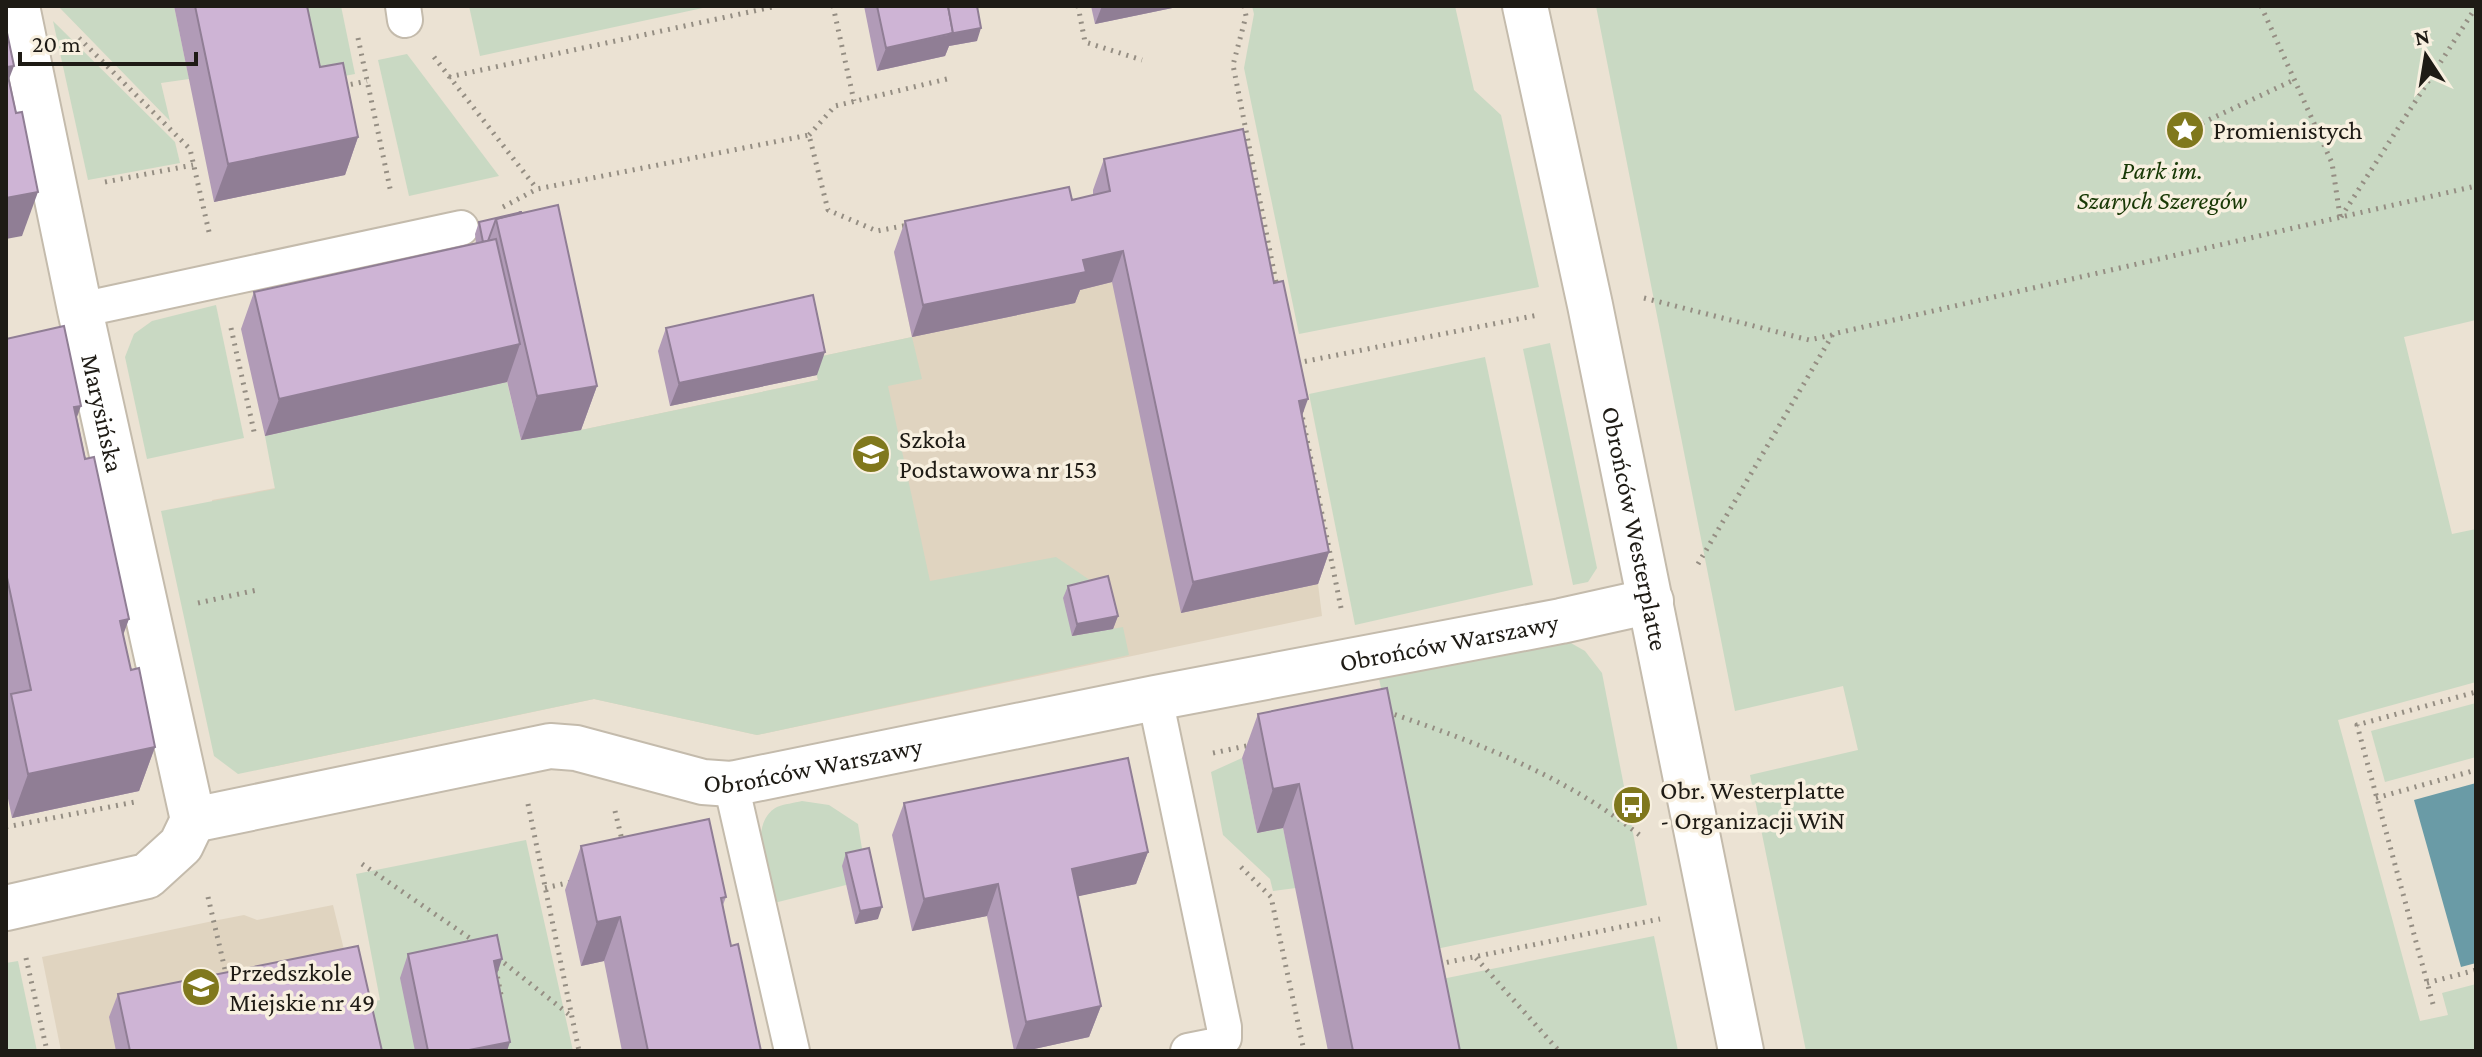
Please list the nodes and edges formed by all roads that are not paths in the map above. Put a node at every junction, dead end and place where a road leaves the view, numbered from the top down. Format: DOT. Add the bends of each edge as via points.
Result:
graph roads {
  1 [pos="17,6"];
  2 [pos="1525,6"];
  3 [pos="461,228"];
  4 [pos="80,310"];
  5 [pos="1651,601"];
  6 [pos="1155,698"];
  7 [pos="731,784"];
  8 [pos="193,820"];
  9 [pos="11,907"];
  10 [pos="792,1051"];
  11 [pos="1188,1051"];
  12 [pos="1741,1051"];
  1 -- 4 [label="street, Marysińska"];
  2 -- 5 [label="street, Obrońców Westerplatte"];
  3 -- 4 [label="lane"];
  4 -- 8 [label="street, Marysińska"];
  5 -- 6 [label="street, Obrońców Warszawy"];
  5 -- 12 [label="street, Obrońców Westerplatte"];
  6 -- 7 [label="street, Obrońców Warszawy"];
  6 -- 11 [label="lane" via="1224,1027 1218,1045"];
  7 -- 8 [label="street, Obrońców Warszawy" via="703,782 564,745"];
  7 -- 10 [label="lane"];
  8 -- 9 [label="street" via="181,845 147,876"];
}
